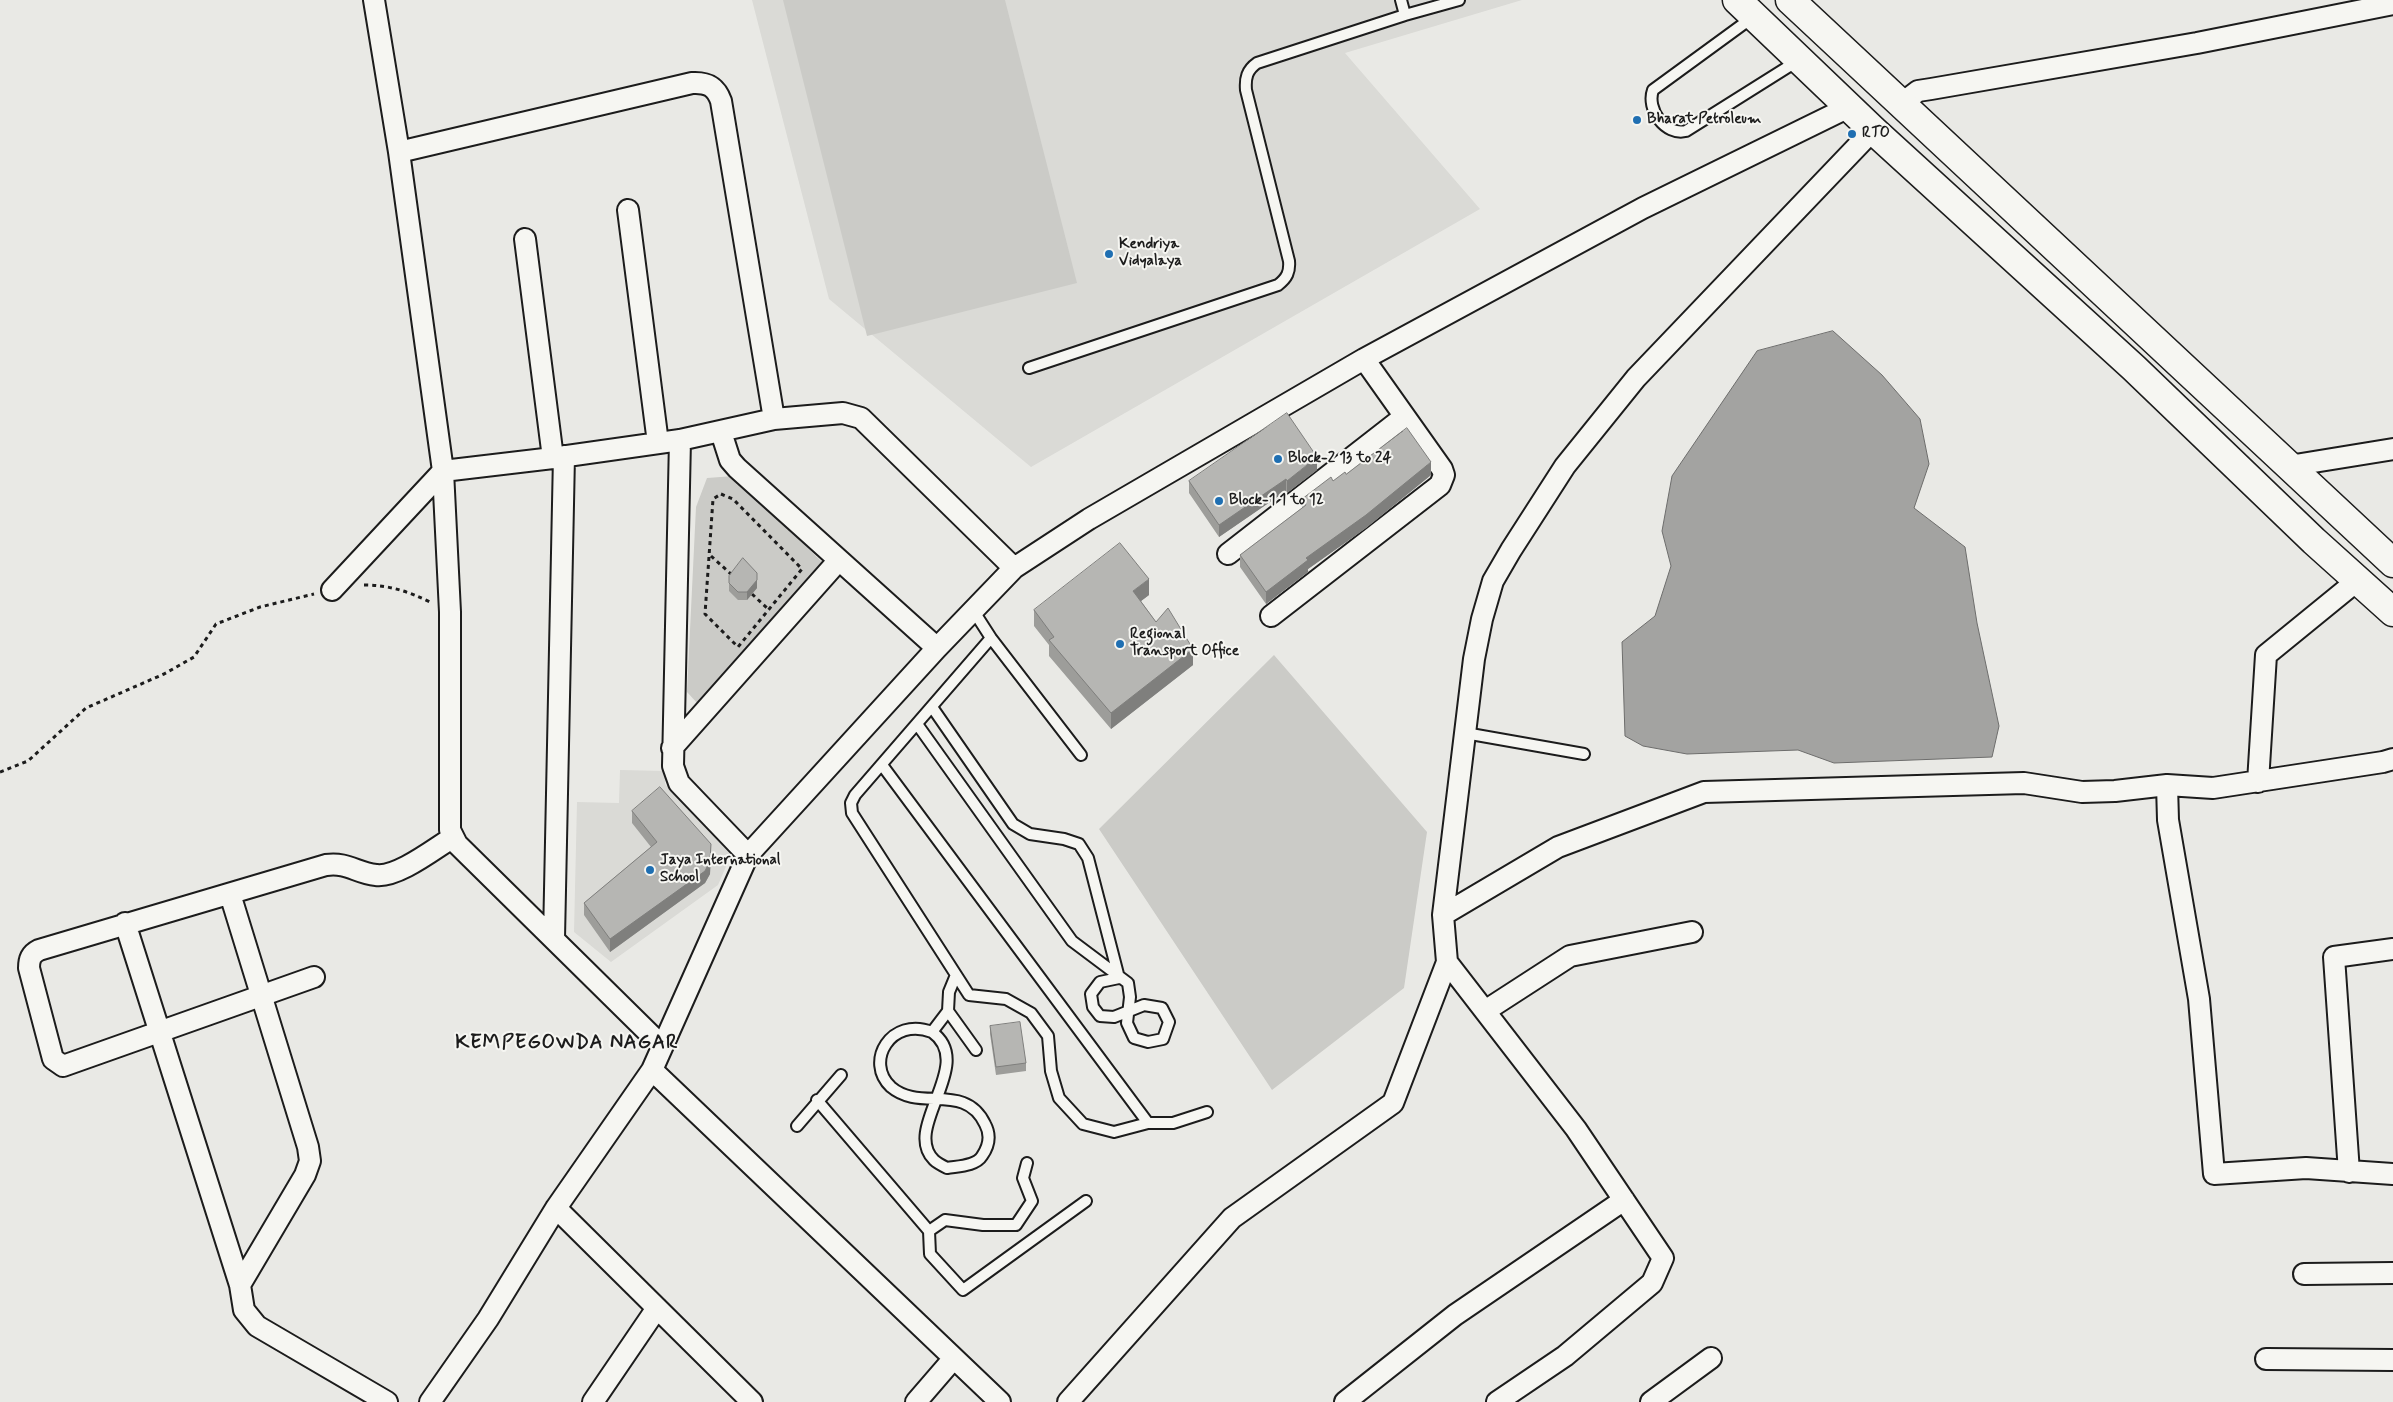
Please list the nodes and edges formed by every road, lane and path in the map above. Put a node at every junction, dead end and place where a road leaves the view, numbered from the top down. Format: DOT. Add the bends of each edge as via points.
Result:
graph roads {
  1 [pos="374,0"];
  2 [pos="1401,0"];
  3 [pos="1459,0"];
  4 [pos="1790,0"];
  5 [pos="2393,4"];
  6 [pos="1745,8"];
  7 [pos="1405,15"];
  8 [pos="1800,60"];
  9 [pos="1901,104"];
  10 [pos="1849,107"];
  11 [pos="1872,130"];
  12 [pos="399,152"];
  13 [pos="628,210"];
  14 [pos="525,239"];
  15 [pos="1364,358"];
  16 [pos="1029,368"];
  17 [pos="1404,417"];
  18 [pos="774,419"];
  19 [pos="721,432"];
  20 [pos="680,440"];
  21 [pos="658,443"];
  22 [pos="2393,449"];
  23 [pos="559,457"];
  24 [pos="2289,466"];
  25 [pos="443,471"];
  26 [pos="1228,554"];
  27 [pos="2390,554"];
  28 [pos="710,555"];
  29 [pos="838,560"];
  30 [pos="1014,568"];
  31 [pos="735,577"];
  32 [pos="2358,580"];
  33 [pos="332,590"];
  34 [pos="752,594"];
  35 [pos="768,609"];
  36 [pos="973,610"];
  37 [pos="450,612"];
  38 [pos="2393,612"];
  39 [pos="1271,616"];
  40 [pos="991,638"];
  41 [pos="937,648"];
  42 [pos="932,706"];
  43 [pos="917,724"];
  44 [pos="1465,733"];
  45 [pos="672,748"];
  46 [pos="1584,754"];
  47 [pos="1081,756"];
  48 [pos="2393,759"];
  49 [pos="882,765"];
  50 [pos="0,772"];
  51 [pos="2258,782"];
  52 [pos="2168,786"];
  53 [pos="452,838"];
  54 [pos="748,855"];
  55 [pos="230,894"];
  56 [pos="1443,915"];
  57 [pos="125,923"];
  58 [pos="1692,932"];
  59 [pos="554,938"];
  60 [pos="2393,949"];
  61 [pos="1448,962"];
  62 [pos="956,975"];
  63 [pos="314,977"];
  64 [pos="1119,978"];
  65 [pos="260,996"];
  66 [pos="948,1011"];
  67 [pos="1486,1011"];
  68 [pos="160,1032"];
  69 [pos="932,1032"];
  70 [pos="662,1046"];
  71 [pos="976,1050"];
  72 [pos="652,1070"];
  73 [pos="841,1075"];
  74 [pos="936,1099"];
  75 [pos="817,1100"];
  76 [pos="1207,1112"];
  77 [pos="1148,1123"];
  78 [pos="797,1126"];
  79 [pos="1027,1163"];
  80 [pos="2349,1172"];
  81 [pos="2393,1174"];
  82 [pos="1624,1200"];
  83 [pos="1086,1201"];
  84 [pos="556,1208"];
  85 [pos="929,1231"];
  86 [pos="2393,1273"];
  87 [pos="2304,1274"];
  88 [pos="240,1285"];
  89 [pos="657,1308"];
  90 [pos="954,1358"];
  91 [pos="1711,1358"];
  92 [pos="2266,1359"];
  93 [pos="2393,1360"];
  94 [pos="387,1402"];
  95 [pos="430,1402"];
  96 [pos="593,1402"];
  97 [pos="752,1402"];
  98 [pos="916,1402"];
  99 [pos="1000,1402"];
  100 [pos="1068,1402"];
  101 [pos="1345,1402"];
  102 [pos="1497,1402"];
  103 [pos="1652,1402"];
  1 -- 12 [label="street"];
  2 -- 7 [label="lane"];
  3 -- 7 [label="lane"];
  4 -- 9 [label="main road"];
  5 -- 9 [label="street" via="2197,43 1918,91"];
  6 -- 8 [label="main road"];
  6 -- 8 [label="lane" via="1653,90 1651,105 1670,130 1686,131"];
  7 -- 16 [label="lane" via="1257,63 1246,74 1246,90 1289,261 1286,279 1278,285"];
  8 -- 10 [label="main road"];
  9 -- 11 [label="main road"];
  9 -- 24 [label="main road"];
  10 -- 11 [label="main road"];
  10 -- 15 [label="street" via="1643,208"];
  11 -- 32 [label="main road" via="2134,368"];
  11 -- 44 [label="street" via="1636,378 1565,466 1493,581 1474,659"];
  12 -- 18 [label="street" via="692,83 710,85 718,92 721,101"];
  12 -- 25 [label="street"];
  13 -- 21 [label="street"];
  14 -- 23 [label="street"];
  15 -- 17 [label="street"];
  15 -- 30 [label="street" via="1089,519"];
  17 -- 26 [label="street"];
  17 -- 39 [label="street" via="1442,469 1444,475 1440,485"];
  18 -- 19 [label="street"];
  18 -- 30 [label="street" via="843,412 861,418"];
  19 -- 20 [label="street"];
  19 -- 29 [label="street" via="730,460 737,468"];
  20 -- 21 [label="street"];
  20 -- 45 [label="street"];
  21 -- 23 [label="street"];
  22 -- 24 [label="street"];
  23 -- 25 [label="street"];
  23 -- 59 [label="street"];
  24 -- 27 [label="main road"];
  25 -- 33 [label="street"];
  25 -- 37 [label="street"];
  27 -- 32 [label="main road"];
  28 -- 31 [label="path"];
  28 -- 35 [label="path" via="705,614 738,647"];
  28 -- 35 [label="path" via="713,499 720,494 733,499 802,569"];
  29 -- 41 [label="street"];
  29 -- 45 [label="street"];
  30 -- 36 [label="street"];
  32 -- 38 [label="main road"];
  32 -- 51 [label="street" via="2266,655"];
  33 -- 37 [label="path" via="382,585 402,589"];
  33 -- 50 [label="path" via="260,607 216,624 194,657 164,674 86,708 28,760"];
  34 -- 35 [label="path"];
  36 -- 40 [label="lane"];
  36 -- 41 [label="street"];
  37 -- 53 [label="street"];
  40 -- 42 [label="lane"];
  40 -- 47 [label="lane"];
  41 -- 54 [label="street"];
  42 -- 43 [label="lane"];
  42 -- 64 [label="lane" via="1013,824 1030,834 1080,844 1088,858"];
  43 -- 49 [label="lane"];
  43 -- 64 [label="lane" via="1072,941"];
  44 -- 46 [label="lane"];
  44 -- 56 [label="street"];
  45 -- 54 [label="street" via="673,766 679,783"];
  48 -- 51 [label="street"];
  49 -- 62 [label="lane" via="855,795 851,803 852,813"];
  49 -- 77 [label="lane"];
  51 -- 52 [label="street" via="2213,788"];
  52 -- 56 [label="street" via="2082,792 2024,783 1704,792 1558,847"];
  52 -- 80 [label="street" via="2168,820 2200,1000 2214,1174 2306,1168"];
  53 -- 55 [label="street" via="385,876 337,864"];
  53 -- 59 [label="street"];
  54 -- 70 [label="street"];
  55 -- 57 [label="street"];
  55 -- 65 [label="street"];
  56 -- 61 [label="street"];
  57 -- 68 [label="street"];
  57 -- 68 [label="street" via="39,950 29,960 30,977 53,1060 57,1064 68,1065"];
  58 -- 67 [label="street" via="1570,956"];
  59 -- 70 [label="street"];
  60 -- 80 [label="street" via="2334,957"];
  61 -- 67 [label="street"];
  61 -- 100 [label="street" via="1394,1103 1232,1218"];
  62 -- 66 [label="lane" via="949,992"];
  62 -- 77 [label="lane" via="969,995 1006,998 1031,1013 1048,1036 1051,1071 1059,1098 1083,1124 1114,1132"];
  63 -- 65 [label="street"];
  64 -- 64 [label="lane" via="1128,983 1130,1012 1114,1017 1100,1016 1093,1007 1091,994 1100,982"];
  65 -- 68 [label="street"];
  65 -- 88 [label="street" via="310,1161 305,1175"];
  66 -- 69 [label="lane"];
  66 -- 71 [label="lane"];
  67 -- 82 [label="street" via="1576,1128"];
  68 -- 88 [label="street"];
  69 -- 74 [label="lane" via="946,1050 946,1067"];
  69 -- 74 [label="lane" via="921,1028 896,1032 881,1054 881,1074 900,1094"];
  70 -- 72 [label="street"];
  72 -- 84 [label="street"];
  72 -- 90 [label="street"];
  73 -- 75 [label="lane"];
  74 -- 74 [label="lane" via="967,1102 980,1112 988,1129 988,1146 980,1160 947,1168 933,1160 925,1132"];
  75 -- 78 [label="lane"];
  75 -- 85 [label="lane"];
  76 -- 77 [label="lane" via="1173,1123"];
  79 -- 85 [label="lane" via="1023,1178 1032,1201 1016,1224 983,1225 945,1220"];
  80 -- 81 [label="street"];
  82 -- 101 [label="street" via="1456,1315"];
  82 -- 102 [label="street" via="1663,1258 1652,1282 1565,1356"];
  83 -- 85 [label="lane" via="963,1290 930,1254"];
  84 -- 89 [label="street"];
  84 -- 95 [label="street" via="488,1318"];
  86 -- 87 [label="street"];
  88 -- 94 [label="street" via="244,1310 257,1326"];
  89 -- 96 [label="street"];
  89 -- 97 [label="street"];
  90 -- 98 [label="street"];
  90 -- 99 [label="street"];
  91 -- 103 [label="street"];
  92 -- 93 [label="street"];
}
